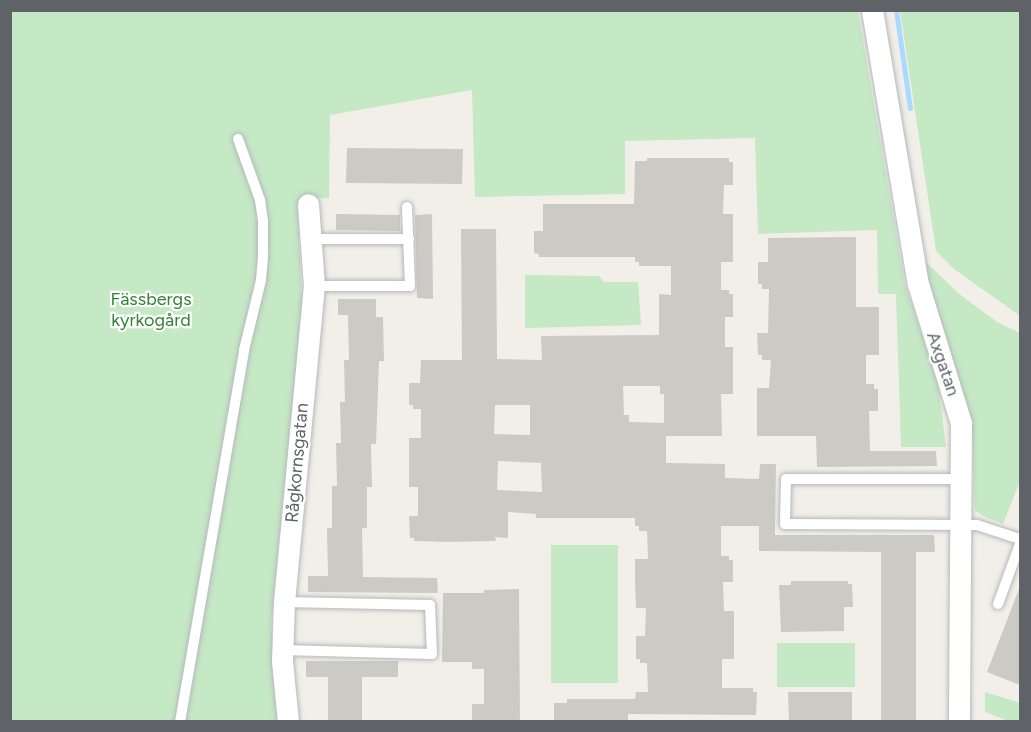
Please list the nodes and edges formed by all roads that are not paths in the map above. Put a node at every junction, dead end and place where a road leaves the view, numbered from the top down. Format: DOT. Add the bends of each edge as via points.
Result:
graph roads {
  1 [pos="872,10"];
  2 [pos="238,139"];
  3 [pos="308,204"];
  4 [pos="407,207"];
  5 [pos="310,239"];
  6 [pos="409,239"];
  7 [pos="314,286"];
  8 [pos="962,479"];
  9 [pos="960,526"];
  10 [pos="1020,539"];
  11 [pos="1020,544"];
  12 [pos="284,602"];
  13 [pos="998,604"];
  14 [pos="282,650"];
  15 [pos="180,722"];
  16 [pos="288,722"];
  17 [pos="959,722"];
  1 -- 8 [label="street, Axgatan" via="918,284 961,423"];
  2 -- 15 [label="lane" via="260,200 261,280 244,350"];
  3 -- 5 [label="street, Rågkornsgatan"];
  4 -- 6 [label="lane"];
  5 -- 6 [label="lane"];
  5 -- 7 [label="street, Rågkornsgatan"];
  6 -- 7 [label="lane" via="410,286"];
  7 -- 12 [label="street, Rågkornsgatan"];
  8 -- 9 [label="street, Axgatan"];
  8 -- 9 [label="lane" via="786,479 785,524"];
  9 -- 10 [label="lane" via="977,525"];
  9 -- 17 [label="street, Axgatan"];
  11 -- 13 [label="lane"];
  12 -- 14 [label="street, Rågkornsgatan"];
  12 -- 14 [label="lane" via="430,605 432,654"];
  14 -- 16 [label="street, Rågkornsgatan"];
}
